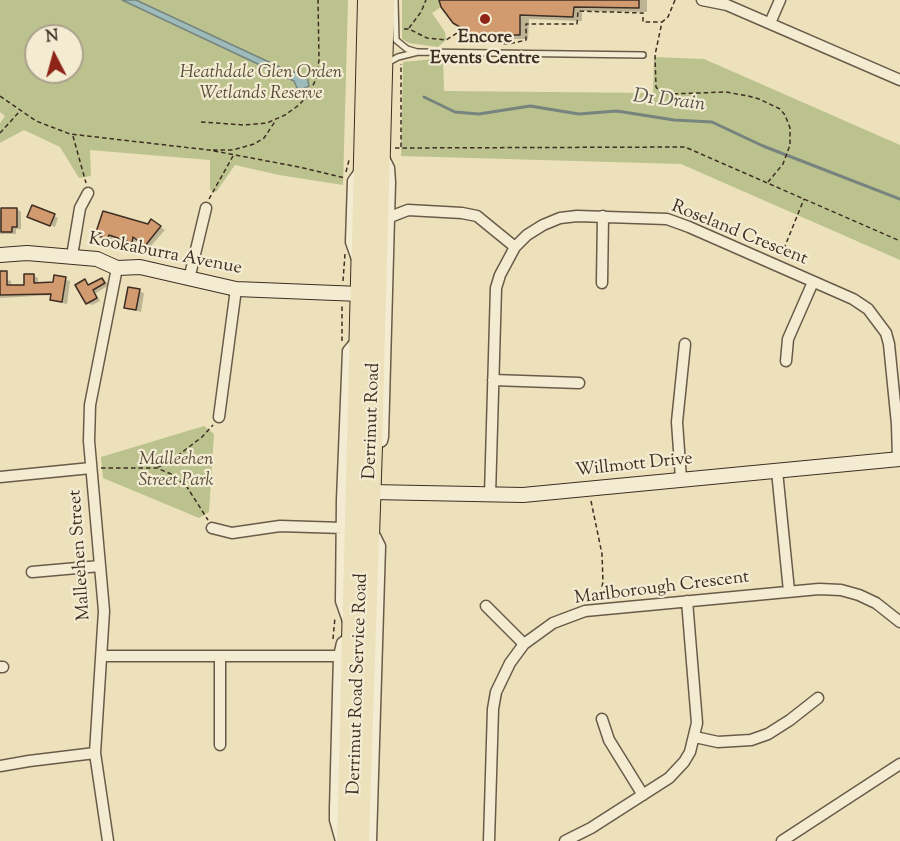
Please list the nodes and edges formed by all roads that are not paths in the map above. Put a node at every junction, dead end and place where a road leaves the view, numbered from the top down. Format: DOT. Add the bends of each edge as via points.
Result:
graph roads {
  1 [pos="366,0"];
  2 [pos="385,0"];
  3 [pos="395,0"];
  4 [pos="702,0"];
  5 [pos="780,0"];
  6 [pos="770,23"];
  7 [pos="418,52"];
  8 [pos="643,55"];
  9 [pos="393,72"];
  10 [pos="900,80"];
  11 [pos="386,150"];
  12 [pos="88,194"];
  13 [pos="206,208"];
  14 [pos="603,216"];
  15 [pos="390,217"];
  16 [pos="515,247"];
  17 [pos="0,255"];
  18 [pos="72,256"];
  19 [pos="117,268"];
  20 [pos="189,279"];
  21 [pos="813,282"];
  22 [pos="602,283"];
  23 [pos="236,289"];
  24 [pos="368,294"];
  25 [pos="358,339"];
  26 [pos="895,343"];
  27 [pos="685,344"];
  28 [pos="786,361"];
  29 [pos="493,380"];
  30 [pos="579,383"];
  31 [pos="219,417"];
  32 [pos="899,429"];
  33 [pos="373,446"];
  34 [pos="899,459"];
  35 [pos="91,468"];
  36 [pos="777,471"];
  37 [pos="0,477"];
  38 [pos="681,479"];
  39 [pos="363,492"];
  40 [pos="490,495"];
  41 [pos="212,528"];
  42 [pos="343,528"];
  43 [pos="370,533"];
  44 [pos="352,547"];
  45 [pos="100,566"];
  46 [pos="32,572"];
  47 [pos="789,591"];
  48 [pos="687,601"];
  49 [pos="486,606"];
  50 [pos="899,618"];
  51 [pos="356,636"];
  52 [pos="524,644"];
  53 [pos="102,656"];
  54 [pos="220,656"];
  55 [pos="344,659"];
  56 [pos="818,698"];
  57 [pos="602,719"];
  58 [pos="695,737"];
  59 [pos="220,745"];
  60 [pos="94,753"];
  61 [pos="900,765"];
  62 [pos="0,766"];
  63 [pos="644,795"];
  64 [pos="108,841"];
  65 [pos="340,841"];
  66 [pos="346,841"];
  67 [pos="360,841"];
  68 [pos="371,841"];
  69 [pos="489,841"];
  70 [pos="566,841"];
  71 [pos="782,841"];
  1 -- 24 [label="highway, Derrimut Road" via="360,268"];
  2 -- 9 [label="highway, Derrimut Road"];
  3 -- 7 [label="lane" via="396,39 407,49"];
  4 -- 6 [label="street" via="728,5"];
  5 -- 6 [label="street"];
  6 -- 10 [label="street"];
  7 -- 8 [label="lane"];
  7 -- 9 [label="lane" via="387,63"];
  9 -- 11 [label="highway, Derrimut Road"];
  11 -- 15 [label="street"];
  11 -- 24 [label="highway, Derrimut Road"];
  12 -- 18 [label="street" via="80,208"];
  13 -- 20 [label="street"];
  14 -- 16 [label="street, Roseland Crescent" via="560,218 527,235"];
  14 -- 21 [label="street, Roseland Crescent" via="667,219"];
  14 -- 22 [label="street"];
  15 -- 16 [label="street" via="408,210 477,216"];
  15 -- 33 [label="street" via="383,437"];
  16 -- 29 [label="street, Roseland Crescent" via="496,288"];
  17 -- 18 [label="street, Kookaburra Avenue"];
  18 -- 19 [label="street, Kookaburra Avenue" via="97,259"];
  19 -- 20 [label="street, Kookaburra Avenue" via="140,267"];
  19 -- 35 [label="street, Malleehen Street" via="90,405"];
  20 -- 23 [label="street, Kookaburra Avenue"];
  21 -- 26 [label="street, Roseland Crescent" via="868,309"];
  21 -- 28 [label="street" via="788,339"];
  23 -- 24 [label="street, Kookaburra Avenue"];
  23 -- 31 [label="street"];
  24 -- 25 [label="highway, Derrimut Road"];
  24 -- 33 [label="highway, Derrimut Road"];
  25 -- 39 [label="highway, Derrimut Road"];
  25 -- 42 [label="street, Derrimut Road Service Road" via="348,351"];
  26 -- 32 [label="street, Roseland Crescent"];
  27 -- 38 [label="street" via="677,422"];
  29 -- 30 [label="street"];
  29 -- 40 [label="street, Roseland Crescent"];
  32 -- 34 [label="street, Roseland Crescent"];
  33 -- 39 [label="highway, Derrimut Road"];
  34 -- 36 [label="street, Willmott Drive"];
  35 -- 37 [label="street"];
  35 -- 45 [label="street, Malleehen Street"];
  36 -- 38 [label="street, Willmott Drive"];
  36 -- 47 [label="street"];
  38 -- 40 [label="street, Willmott Drive"];
  39 -- 40 [label="street, Willmott Drive"];
  39 -- 43 [label="highway, Derrimut Road"];
  39 -- 44 [label="highway, Derrimut Road"];
  41 -- 42 [label="street" via="232,533 280,526"];
  42 -- 51 [label="street, Derrimut Road Service Road" via="340,602"];
  43 -- 44 [label="highway" via="361,535"];
  43 -- 51 [label="highway, Derrimut Road"];
  43 -- 68 [label="street, Derrimut Road Service Road" via="380,546"];
  44 -- 51 [label="highway, Derrimut Road"];
  45 -- 46 [label="street"];
  45 -- 53 [label="street, Malleehen Street"];
  47 -- 48 [label="street, Marlborough Crescent"];
  47 -- 50 [label="street, Marlborough Crescent" via="819,589 859,595"];
  48 -- 52 [label="street, Marlborough Crescent" via="585,611 552,623"];
  48 -- 58 [label="street"];
  49 -- 52 [label="street"];
  51 -- 55 [label="highway" via="362,661 355,664"];
  51 -- 67 [label="highway, Derrimut Road"];
  52 -- 69 [label="street, Marlborough Crescent" via="503,676 493,709"];
  53 -- 54 [label="street"];
  53 -- 60 [label="street, Malleehen Street"];
  54 -- 55 [label="street"];
  54 -- 59 [label="street"];
  55 -- 65 [label="street, Derrimut Road Service Road" via="334,809"];
  55 -- 66 [label="highway"];
  56 -- 58 [label="street" via="768,734 751,740 718,742"];
  57 -- 63 [label="street" via="609,740"];
  58 -- 63 [label="street" via="684,762"];
  60 -- 62 [label="street"];
  60 -- 64 [label="street, Malleehen Street"];
  61 -- 71 [label="street"];
  63 -- 70 [label="street"];
}
